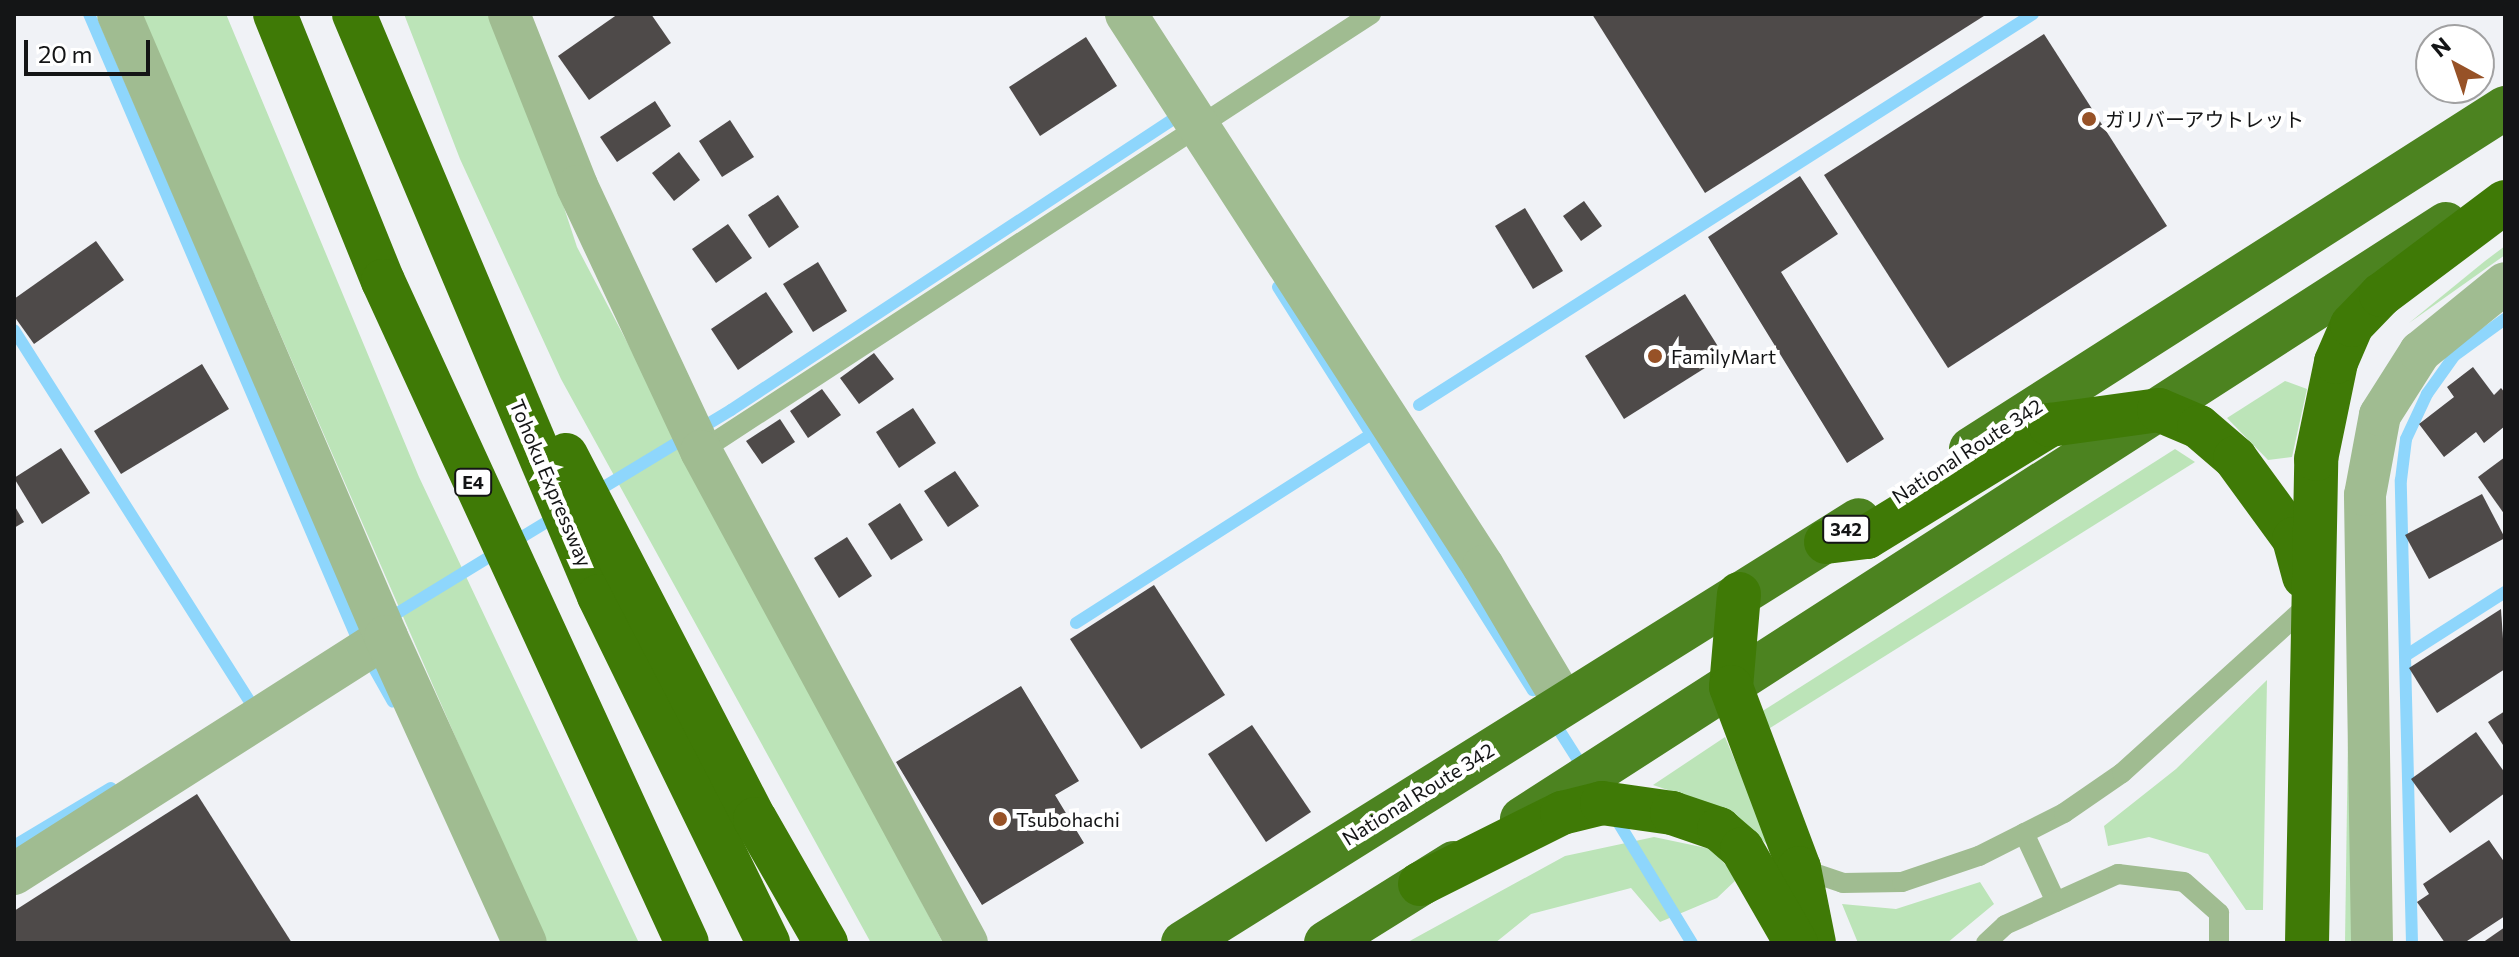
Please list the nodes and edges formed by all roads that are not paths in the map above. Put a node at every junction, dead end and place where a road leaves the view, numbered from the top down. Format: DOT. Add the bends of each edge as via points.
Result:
graph roads {
  1 [pos="119,14"];
  2 [pos="275,14"];
  3 [pos="354,14"];
  4 [pos="509,14"];
  5 [pos="1126,14"];
  6 [pos="1371,14"];
  7 [pos="2505,108"];
  8 [pos="1197,127"];
  9 [pos="2505,186"];
  10 [pos="2505,202"];
  11 [pos="451,246"];
  12 [pos="2505,283"];
  13 [pos="2159,410"];
  14 [pos="701,451"];
  15 [pos="1826,542"];
  16 [pos="1739,594"];
  17 [pos="2311,602"];
  18 [pos="386,637"];
  19 [pos="1731,687"];
  20 [pos="1563,701"];
  21 [pos="2024,833"];
  22 [pos="1799,868"];
  23 [pos="14,874"];
  24 [pos="1420,884"];
  25 [pos="2056,902"];
  26 [pos="525,943"];
  27 [pos="687,943"];
  28 [pos="768,943"];
  29 [pos="826,943"];
  30 [pos="967,943"];
  31 [pos="1183,943"];
  32 [pos="1326,943"];
  33 [pos="1796,943"];
  34 [pos="1814,943"];
  35 [pos="1986,943"];
  36 [pos="2219,943"];
  37 [pos="2307,943"];
  38 [pos="2372,943"];
  1 -- 18 [label="street"];
  2 -- 27 [label="highway, E4" via="383,281"];
  3 -- 11 [label="highway, Tohoku Expressway"];
  4 -- 14 [label="street" via="577,186"];
  5 -- 8 [label="street"];
  6 -- 8 [label="lane"];
  7 -- 15 [label="highway, National Route 342 / 342"];
  8 -- 14 [label="lane"];
  8 -- 20 [label="street" via="1483,566"];
  9 -- 13 [label="highway"];
  10 -- 17 [label="highway" via="2381,295 2352,325 2336,362 2316,459"];
  11 -- 28 [label="highway, Tohoku Expressway" via="599,596"];
  11 -- 29 [label="highway"];
  12 -- 38 [label="street" via="2420,352 2380,415 2365,495"];
  13 -- 15 [label="highway" via="2050,425 1867,537"];
  13 -- 17 [label="highway" via="2199,427 2235,458 2272,504 2294,539"];
  13 -- 19 [label="highway"];
  14 -- 30 [label="street"];
  15 -- 16 [label="highway, National Route 342 / 342"];
  16 -- 19 [label="highway"];
  16 -- 20 [label="highway, National Route 342 / 342"];
  17 -- 21 [label="lane" via="2122,773"];
  17 -- 37 [label="highway"];
  18 -- 23 [label="street"];
  18 -- 26 [label="street"];
  19 -- 22 [label="highway"];
  19 -- 24 [label="highway"];
  20 -- 31 [label="highway, National Route 342 / 342"];
  21 -- 22 [label="lane" via="1979,856 1902,882 1843,883"];
  21 -- 25 [label="lane"];
  22 -- 34 [label="highway"];
  24 -- 32 [label="highway"];
  24 -- 33 [label="highway" via="1562,813 1602,803 1672,813 1719,829 1742,849"];
  25 -- 35 [label="lane" via="2005,925"];
  25 -- 36 [label="lane" via="2118,874 2184,882 2219,913"];
}
